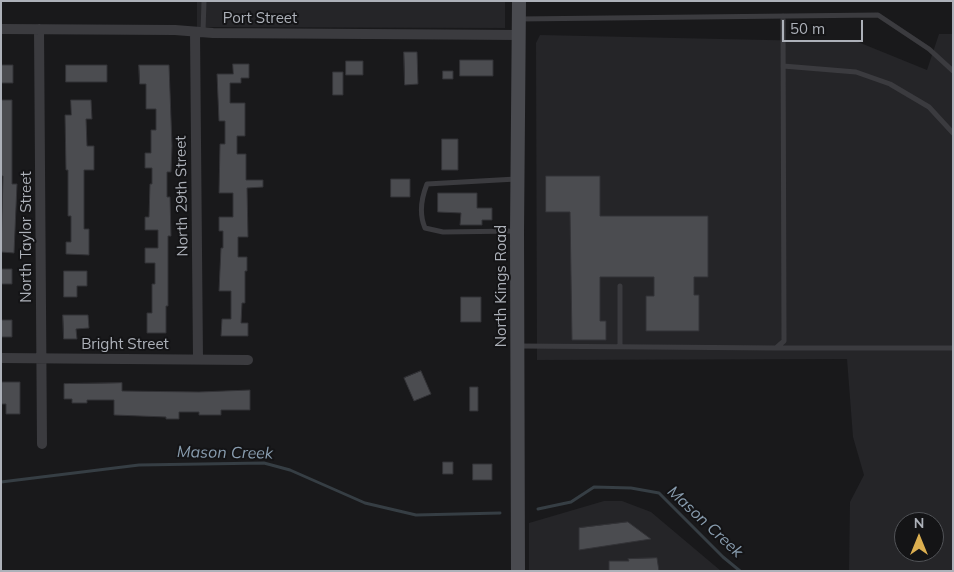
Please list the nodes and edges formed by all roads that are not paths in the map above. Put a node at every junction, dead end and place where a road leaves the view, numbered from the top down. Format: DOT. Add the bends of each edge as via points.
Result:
graph roads {
  1 [pos="204,1"];
  2 [pos="519,1"];
  3 [pos="783,16"];
  4 [pos="519,19"];
  5 [pos="1,29"];
  6 [pos="40,29"];
  7 [pos="200,32"];
  8 [pos="519,35"];
  9 [pos="783,66"];
  10 [pos="953,71"];
  11 [pos="953,133"];
  12 [pos="519,179"];
  13 [pos="517,232"];
  14 [pos="620,286"];
  15 [pos="518,346"];
  16 [pos="620,347"];
  17 [pos="776,348"];
  18 [pos="953,348"];
  19 [pos="1,358"];
  20 [pos="41,358"];
  21 [pos="198,359"];
  22 [pos="248,360"];
  23 [pos="42,444"];
  24 [pos="518,571"];
  1 -- 7 [label="lane"];
  2 -- 4 [label="main road, North Kings Road"];
  3 -- 4 [label="lane"];
  3 -- 9 [label="lane"];
  3 -- 10 [label="lane" via="878,15 929,49"];
  4 -- 8 [label="main road, North Kings Road"];
  5 -- 6 [label="street, Port Street"];
  6 -- 7 [label="street, Port Street"];
  6 -- 20 [label="street, North Taylor Street"];
  7 -- 8 [label="street, Port Street"];
  7 -- 21 [label="street, North 29th Street"];
  8 -- 12 [label="main road, North Kings Road"];
  9 -- 11 [label="lane" via="856,72 890,84 929,107"];
  9 -- 17 [label="lane" via="784,341"];
  12 -- 13 [label="main road, North Kings Road"];
  12 -- 13 [label="lane" via="427,184 421,218 426,228 443,232"];
  13 -- 15 [label="main road, North Kings Road"];
  14 -- 16 [label="lane"];
  15 -- 16 [label="lane"];
  15 -- 24 [label="main road, North Kings Road"];
  16 -- 17 [label="lane"];
  17 -- 18 [label="lane"];
  19 -- 20 [label="street, Bright Street"];
  20 -- 21 [label="street, Bright Street"];
  20 -- 23 [label="street, North Taylor Street"];
  21 -- 22 [label="street, Bright Street"];
}
